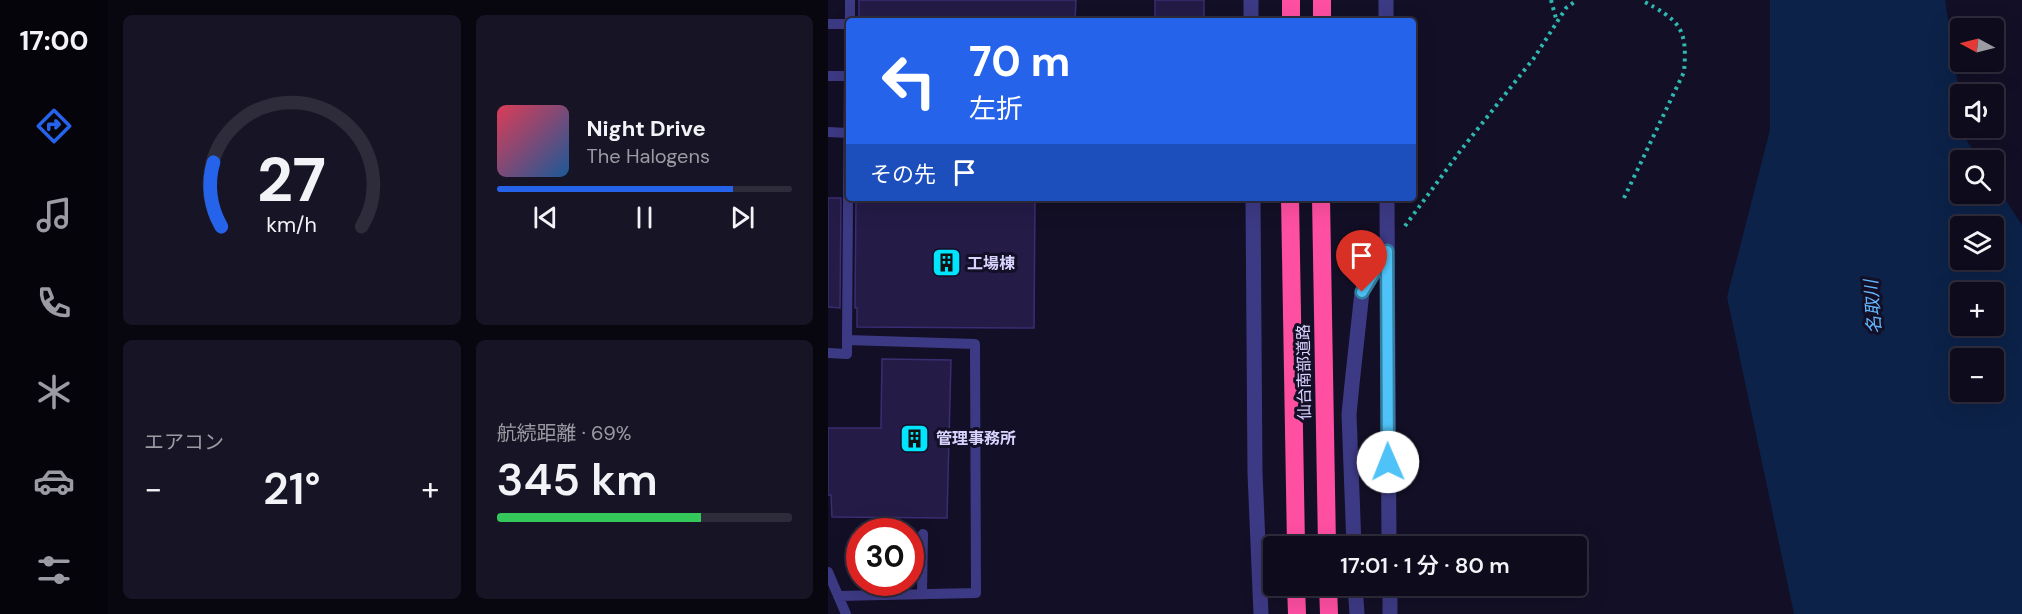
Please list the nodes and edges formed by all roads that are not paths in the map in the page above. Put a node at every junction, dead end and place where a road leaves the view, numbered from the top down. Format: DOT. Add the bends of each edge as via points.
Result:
graph roads {
  1 [pos="850,0"];
  2 [pos="1251,0"];
  3 [pos="1291,0"];
  4 [pos="1322,0"];
  5 [pos="1386,0"];
  6 [pos="849,18"];
  7 [pos="1251,18"];
  8 [pos="1291,18"];
  9 [pos="1322,18"];
  10 [pos="1386,18"];
  11 [pos="846,22"];
  12 [pos="828,24"];
  13 [pos="828,76"];
  14 [pos="846,76"];
  15 [pos="828,132"];
  16 [pos="846,133"];
  17 [pos="848,201"];
  18 [pos="1253,201"];
  19 [pos="1290,201"];
  20 [pos="1321,201"];
  21 [pos="1387,201"];
  22 [pos="1387,251"];
  23 [pos="847,340"];
  24 [pos="828,353"];
  25 [pos="1296,536"];
  26 [pos="1327,536"];
  27 [pos="1354,536"];
  28 [pos="1389,536"];
  29 [pos="1263,547"];
  30 [pos="828,572"];
  31 [pos="924,594"];
  32 [pos="838,596"];
  33 [pos="846,596"];
  34 [pos="1265,596"];
  35 [pos="1296,596"];
  36 [pos="1328,596"];
  37 [pos="1356,596"];
  38 [pos="1390,596"];
  39 [pos="846,614"];
  40 [pos="1261,614"];
  41 [pos="1297,614"];
  42 [pos="1329,614"];
  43 [pos="1357,614"];
  44 [pos="1390,614"];
  1 -- 6 [label="lane"];
  2 -- 7 [label="street"];
  3 -- 8 [label="highway"];
  4 -- 9 [label="highway"];
  5 -- 10 [label="street"];
  11 -- 12 [label="lane"];
  13 -- 14 [label="lane"];
  15 -- 16 [label="lane"];
  17 -- 23 [label="lane"];
  18 -- 29 [label="street" via="1255,473"];
  19 -- 25 [label="highway, 仙台南部道路"];
  20 -- 26 [label="highway, 仙台南部道路"];
  21 -- 22 [label="street"];
  22 -- 27 [label="street" via="1362,292 1350,414"];
  22 -- 28 [label="street"];
  23 -- 24 [label="lane" via="847,354"];
  23 -- 31 [label="lane" via="975,344 976,593"];
  30 -- 32 [label="lane"];
  32 -- 33 [label="lane"];
  32 -- 39 [label="lane"];
  34 -- 40 [label="street"];
  35 -- 41 [label="highway"];
  36 -- 42 [label="highway"];
  37 -- 43 [label="street"];
  38 -- 44 [label="street"];
}
